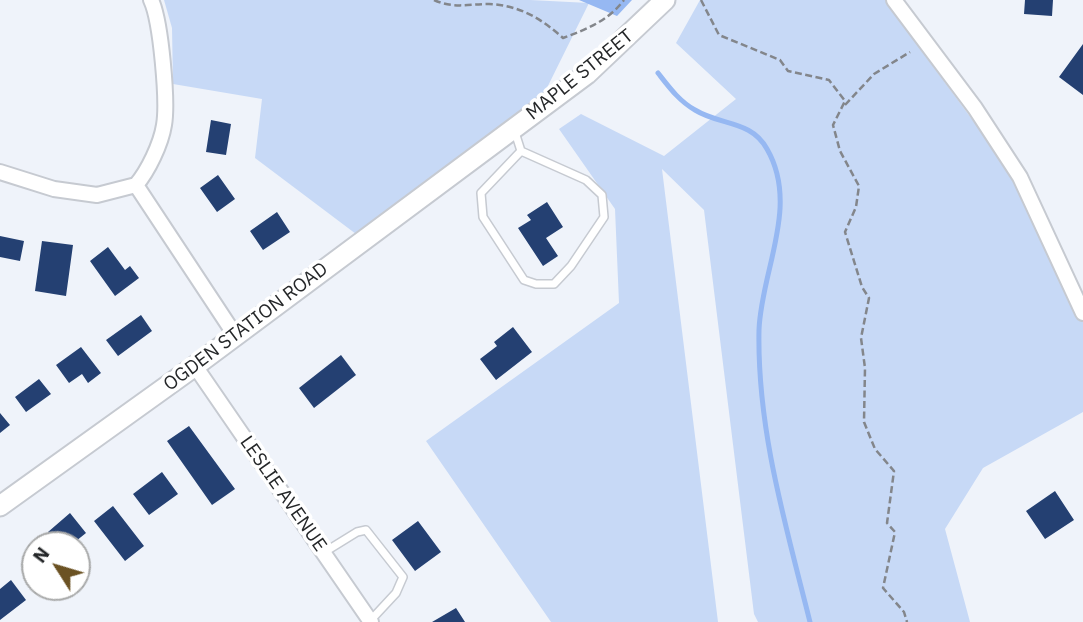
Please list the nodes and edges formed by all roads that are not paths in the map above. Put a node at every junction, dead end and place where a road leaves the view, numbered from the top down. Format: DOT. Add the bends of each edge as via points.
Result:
graph roads {
  1 [pos="151,0"];
  2 [pos="666,0"];
  3 [pos="894,0"];
  4 [pos="514,128"];
  5 [pos="490,146"];
  6 [pos="521,151"];
  7 [pos="0,172"];
  8 [pos="136,185"];
  9 [pos="1083,313"];
  10 [pos="235,335"];
  11 [pos="195,366"];
  12 [pos="0,506"];
  13 [pos="323,553"];
  14 [pos="371,622"];
  1 -- 8 [label="street" via="160,27 164,125 145,174"];
  2 -- 4 [label="street, MAPLE STREET" via="587,74"];
  3 -- 9 [label="street" via="1020,177"];
  4 -- 5 [label="street, MAPLE STREET"];
  4 -- 6 [label="lane"];
  5 -- 10 [label="street, OGDEN STATION ROAD"];
  6 -- 6 [label="lane" via="481,193 483,217 524,280 554,284 604,217 602,195 586,180"];
  7 -- 8 [label="street" via="54,189 97,195"];
  8 -- 10 [label="street"];
  10 -- 11 [label="street, OGDEN STATION ROAD"];
  11 -- 12 [label="street, OGDEN STATION ROAD"];
  11 -- 13 [label="street, LESLIE AVENUE"];
  13 -- 14 [label="street, LESLIE AVENUE"];
  13 -- 14 [label="lane" via="366,530 403,577 396,593"];
}
